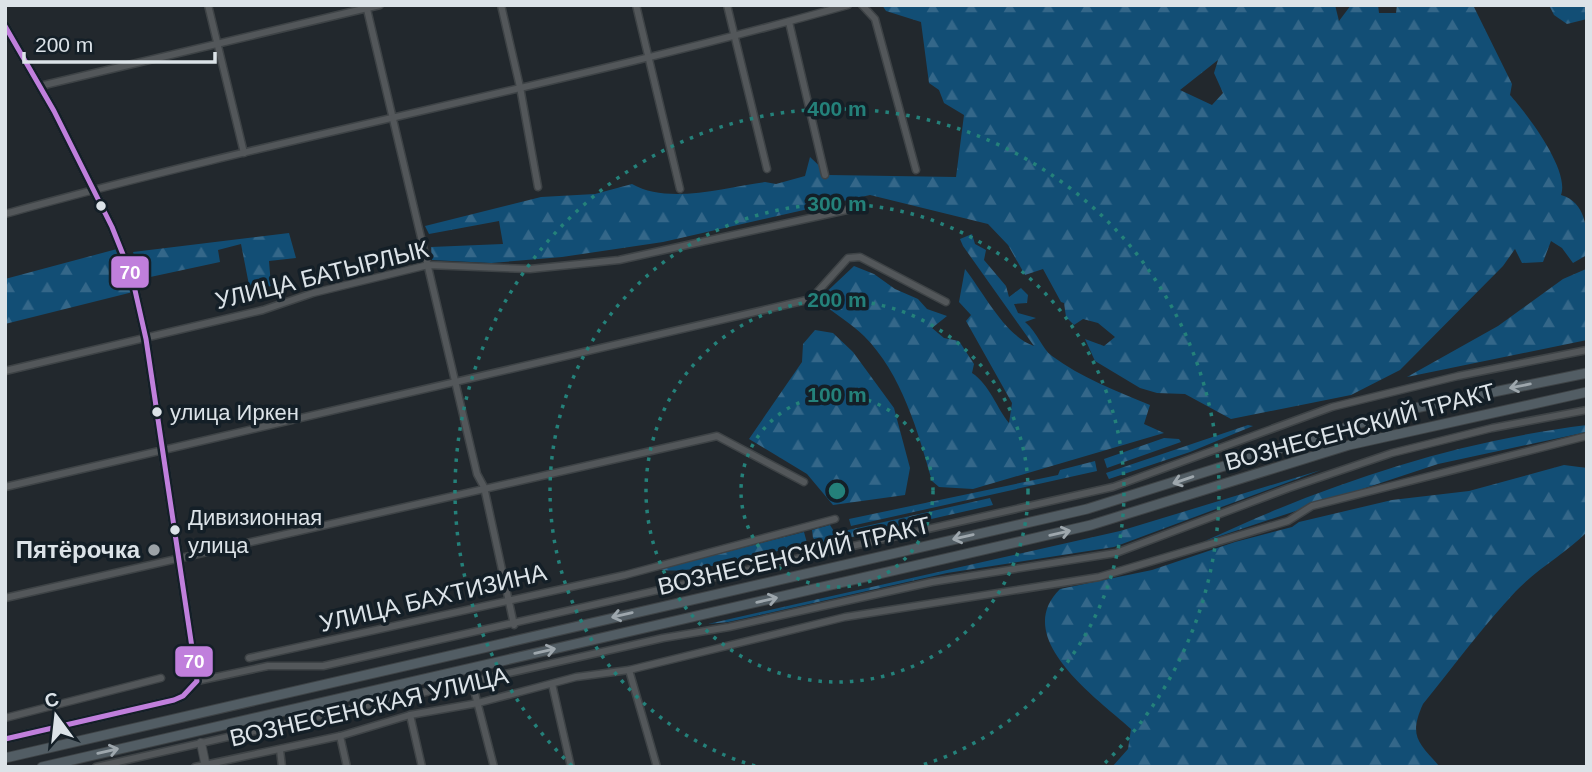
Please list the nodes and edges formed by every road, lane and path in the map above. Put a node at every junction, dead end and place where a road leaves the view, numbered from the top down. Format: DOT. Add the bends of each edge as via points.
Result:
graph roads {
  1 [pos="208,5"];
  2 [pos="380,5"];
  3 [pos="501,5"];
  4 [pos="636,5"];
  5 [pos="727,5"];
  6 [pos="848,5"];
  7 [pos="862,5"];
  8 [pos="366,7"];
  9 [pos="789,22"];
  10 [pos="5,26"];
  11 [pos="734,34"];
  12 [pos="218,46"];
  13 [pos="649,55"];
  14 [pos="40,86"];
  15 [pos="520,87"];
  16 [pos="391,119"];
  17 [pos="244,153"];
  18 [pos="768,169"];
  19 [pos="916,170"];
  20 [pos="825,174"];
  21 [pos="538,187"];
  22 [pos="680,189"];
  23 [pos="92,190"];
  24 [pos="856,208"];
  25 [pos="5,214"];
  26 [pos="428,265"];
  27 [pos="946,302"];
  28 [pos="146,339"];
  29 [pos="1587,350"];
  30 [pos="5,372"];
  31 [pos="1587,373"];
  32 [pos="457,384"];
  33 [pos="1587,392"];
  34 [pos="1587,410"];
  35 [pos="1587,436"];
  36 [pos="162,451"];
  37 [pos="804,482"];
  38 [pos="5,486"];
  39 [pos="484,487"];
  40 [pos="835,519"];
  41 [pos="178,557"];
  42 [pos="5,598"];
  43 [pos="507,601"];
  44 [pos="514,625"];
  45 [pos="248,657"];
  46 [pos="629,670"];
  47 [pos="161,678"];
  48 [pos="197,681"];
  49 [pos="472,682"];
  50 [pos="552,684"];
  51 [pos="478,703"];
  52 [pos="410,715"];
  53 [pos="5,718"];
  54 [pos="340,736"];
  55 [pos="5,739"];
  56 [pos="201,743"];
  57 [pos="280,750"];
  58 [pos="5,758"];
  59 [pos="206,765"];
  60 [pos="42,767"];
  61 [pos="96,767"];
  62 [pos="195,767"];
  63 [pos="282,767"];
  64 [pos="347,767"];
  65 [pos="422,767"];
  66 [pos="494,767"];
  67 [pos="571,767"];
  68 [pos="657,767"];
  1 -- 12 [label="street"];
  2 -- 8 [label="street"];
  3 -- 15 [label="street"];
  4 -- 13 [label="street"];
  5 -- 11 [label="street"];
  6 -- 9 [label="street"];
  7 -- 19 [label="street" via="875,19"];
  8 -- 12 [label="street"];
  8 -- 16 [label="street"];
  9 -- 11 [label="street"];
  9 -- 20 [label="street"];
  10 -- 14 [label="street"];
  11 -- 13 [label="street"];
  11 -- 18 [label="street"];
  12 -- 14 [label="street"];
  12 -- 17 [label="street"];
  13 -- 15 [label="street"];
  13 -- 22 [label="street"];
  14 -- 23 [label="street"];
  15 -- 16 [label="street"];
  15 -- 21 [label="street"];
  16 -- 17 [label="street"];
  16 -- 26 [label="street"];
  17 -- 23 [label="street"];
  23 -- 25 [label="street"];
  23 -- 28 [label="street" via="121,246"];
  24 -- 26 [label="street, УЛИЦА БАТЫРЛЫК" via="620,260 530,269"];
  26 -- 28 [label="street, УЛИЦА БАТЫРЛЫК"];
  26 -- 32 [label="street"];
  27 -- 32 [label="street" via="860,257 848,258 811,299 600,346"];
  28 -- 30 [label="street, УЛИЦА БАТЫРЛЫК"];
  28 -- 36 [label="street"];
  29 -- 44 [label="street" via="1363,398 1113,487"];
  31 -- 58 [label="main road, ВОЗНЕСЕНСКИЙ ТРАКТ, one-way" via="1396,412 1087,509"];
  32 -- 36 [label="street"];
  32 -- 39 [label="street"];
  60 -- 33 [label="main road, ВОЗНЕСЕНСКИЙ ТРАКТ, one-way" via="1091,525 1349,445"];
  34 -- 49 [label="street" via="1392,453 1116,553 932,582"];
  35 -- 46 [label="street, ВОЗНЕСЕНСКАЯ УЛИЦА" via="1312,506 1288,521 1106,576 845,617"];
  36 -- 38 [label="street"];
  36 -- 41 [label="street"];
  37 -- 39 [label="street" via="716,436"];
  39 -- 41 [label="street"];
  39 -- 43 [label="street"];
  40 -- 43 [label="street, УЛИЦА БАХТИЗИНА"];
  41 -- 42 [label="street"];
  41 -- 48 [label="street"];
  43 -- 44 [label="street"];
  43 -- 45 [label="street, УЛИЦА БАХТИЗИНА"];
  44 -- 48 [label="street" via="323,666 268,666"];
  46 -- 50 [label="street, ВОЗНЕСЕНСКАЯ УЛИЦА"];
  46 -- 68 [label="street"];
  47 -- 53 [label="street"];
  48 -- 55 [label="street" via="174,700"];
  49 -- 51 [label="street"];
  49 -- 56 [label="street"];
  50 -- 51 [label="street, ВОЗНЕСЕНСКАЯ УЛИЦА"];
  50 -- 67 [label="street"];
  51 -- 52 [label="street, ВОЗНЕСЕНСКАЯ УЛИЦА"];
  51 -- 66 [label="street"];
  52 -- 54 [label="street, ВОЗНЕСЕНСКАЯ УЛИЦА"];
  52 -- 65 [label="street"];
  54 -- 57 [label="street, ВОЗНЕСЕНСКАЯ УЛИЦА"];
  54 -- 64 [label="street"];
  56 -- 59 [label="street"];
  56 -- 61 [label="street"];
  57 -- 59 [label="street, ВОЗНЕСЕНСКАЯ УЛИЦА"];
  57 -- 63 [label="street"];
  59 -- 62 [label="street, ВОЗНЕСЕНСКАЯ УЛИЦА"];
}
